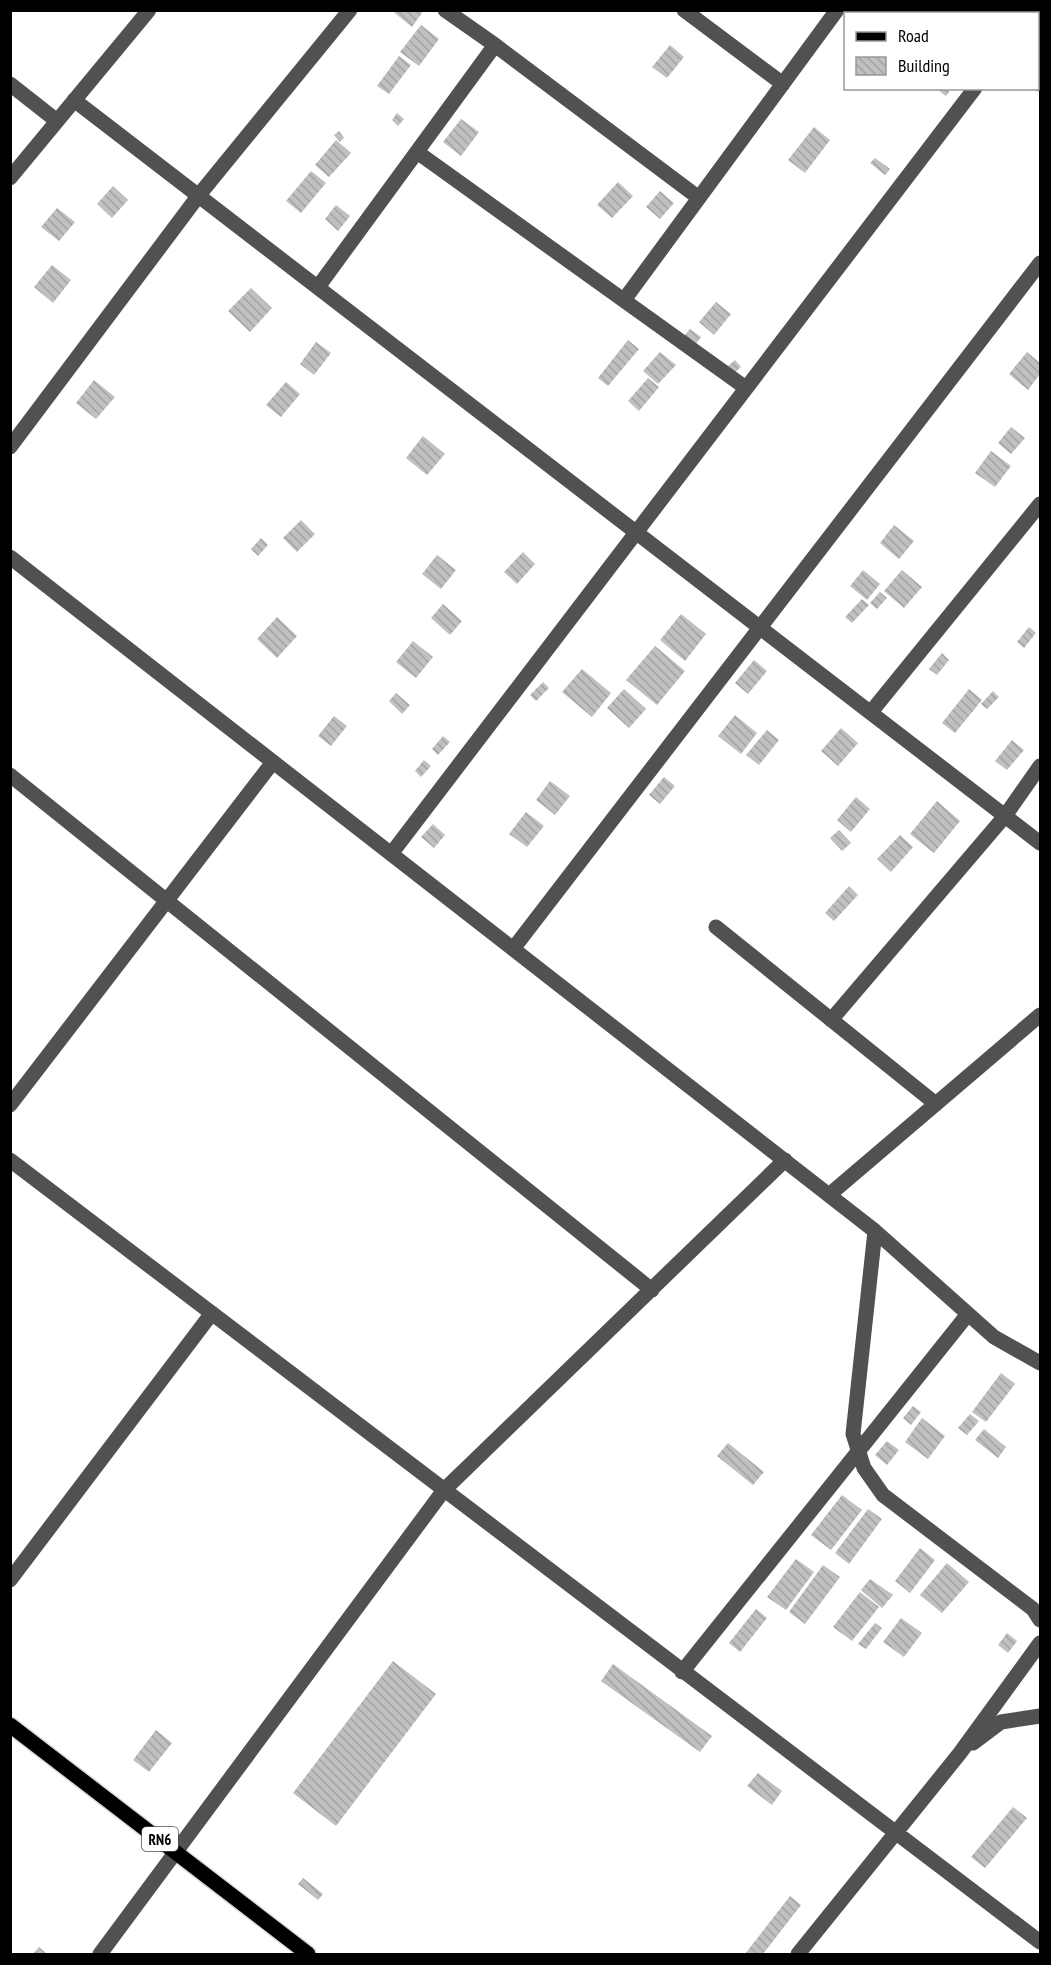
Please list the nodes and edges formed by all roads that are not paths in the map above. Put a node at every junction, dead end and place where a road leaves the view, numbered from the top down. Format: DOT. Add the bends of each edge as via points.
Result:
graph roads {
  1 [pos="149,10"];
  2 [pos="350,10"];
  3 [pos="445,10"];
  4 [pos="684,10"];
  5 [pos="837,10"];
  6 [pos="495,45"];
  7 [pos="10,84"];
  8 [pos="783,84"];
  9 [pos="973,90"];
  10 [pos="74,100"];
  11 [pos="57,121"];
  12 [pos="417,152"];
  13 [pos="10,178"];
  14 [pos="199,195"];
  15 [pos="699,198"];
  16 [pos="1041,263"];
  17 [pos="318,286"];
  18 [pos="624,300"];
  19 [pos="746,388"];
  20 [pos="10,447"];
  21 [pos="1041,504"];
  22 [pos="636,532"];
  23 [pos="10,557"];
  24 [pos="760,627"];
  25 [pos="871,712"];
  26 [pos="273,762"];
  27 [pos="1041,766"];
  28 [pos="10,775"];
  29 [pos="1005,816"];
  30 [pos="1041,843"];
  31 [pos="391,854"];
  32 [pos="167,901"];
  33 [pos="716,927"];
  34 [pos="513,949"];
  35 [pos="1041,1015"];
  36 [pos="831,1020"];
  37 [pos="936,1104"];
  38 [pos="10,1105"];
  39 [pos="10,1160"];
  40 [pos="785,1160"];
  41 [pos="830,1195"];
  42 [pos="875,1231"];
  43 [pos="652,1290"];
  44 [pos="212,1313"];
  45 [pos="968,1314"];
  46 [pos="1041,1364"];
  47 [pos="858,1449"];
  48 [pos="444,1490"];
  49 [pos="10,1580"];
  50 [pos="1041,1620"];
  51 [pos="1041,1643"];
  52 [pos="682,1672"];
  53 [pos="1041,1716"];
  54 [pos="10,1725"];
  55 [pos="960,1753"];
  56 [pos="894,1833"];
  57 [pos="177,1851"];
  58 [pos="1041,1942"];
  59 [pos="100,1954"];
  60 [pos="308,1954"];
  61 [pos="798,1954"];
  1 -- 10 [label="street"];
  2 -- 14 [label="street"];
  3 -- 6 [label="street"];
  4 -- 8 [label="street"];
  5 -- 8 [label="street"];
  6 -- 12 [label="street"];
  6 -- 15 [label="street"];
  7 -- 11 [label="street"];
  8 -- 15 [label="street"];
  9 -- 19 [label="street"];
  10 -- 11 [label="street"];
  10 -- 14 [label="street"];
  11 -- 13 [label="street"];
  12 -- 17 [label="street"];
  12 -- 18 [label="street"];
  14 -- 17 [label="street"];
  14 -- 20 [label="street"];
  15 -- 18 [label="street"];
  16 -- 24 [label="street"];
  17 -- 22 [label="street"];
  18 -- 19 [label="street"];
  19 -- 22 [label="street"];
  21 -- 25 [label="street"];
  22 -- 24 [label="street"];
  22 -- 31 [label="street"];
  23 -- 26 [label="street"];
  24 -- 25 [label="street"];
  24 -- 34 [label="street"];
  25 -- 29 [label="street"];
  26 -- 31 [label="street"];
  26 -- 32 [label="street"];
  27 -- 29 [label="street"];
  28 -- 32 [label="street"];
  29 -- 30 [label="street"];
  29 -- 36 [label="street"];
  31 -- 34 [label="street"];
  32 -- 38 [label="street"];
  32 -- 43 [label="street"];
  33 -- 36 [label="street"];
  34 -- 40 [label="street"];
  35 -- 37 [label="street"];
  36 -- 37 [label="street"];
  37 -- 41 [label="street"];
  39 -- 44 [label="street"];
  40 -- 41 [label="street"];
  40 -- 43 [label="street"];
  41 -- 42 [label="street"];
  42 -- 45 [label="street"];
  42 -- 47 [label="street" via="853,1434"];
  43 -- 48 [label="street"];
  44 -- 48 [label="street"];
  44 -- 49 [label="street"];
  45 -- 46 [label="street" via="994,1337"];
  45 -- 47 [label="street"];
  47 -- 50 [label="street" via="864,1468 883,1495 1033,1609"];
  47 -- 52 [label="street"];
  48 -- 52 [label="street"];
  48 -- 57 [label="street"];
  51 -- 55 [label="street"];
  52 -- 56 [label="street"];
  53 -- 55 [label="street" via="1000,1722"];
  54 -- 57 [label="main road, RN6"];
  55 -- 56 [label="street"];
  56 -- 58 [label="street"];
  56 -- 61 [label="street"];
  57 -- 59 [label="street"];
  57 -- 60 [label="main road, RN6"];
}
